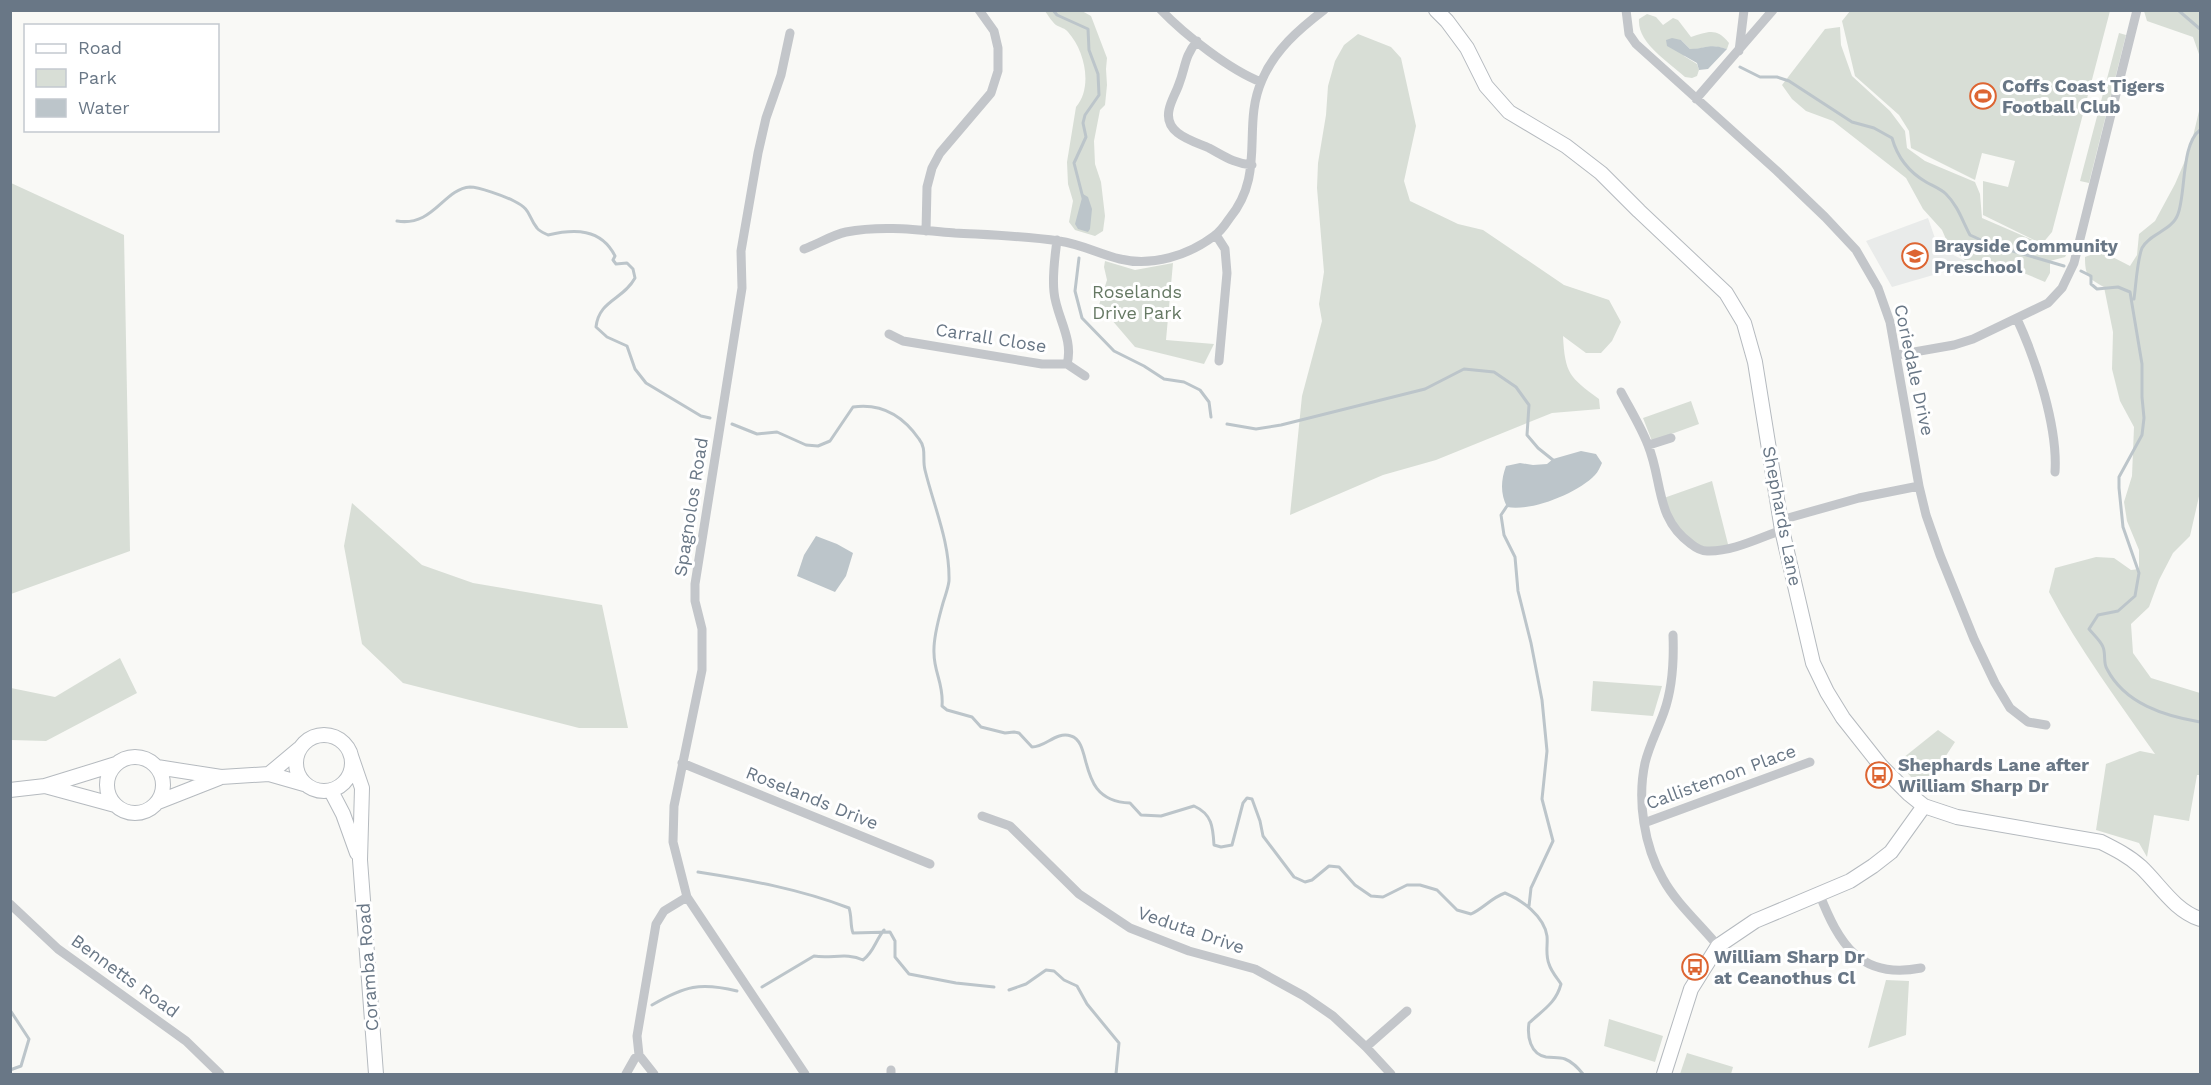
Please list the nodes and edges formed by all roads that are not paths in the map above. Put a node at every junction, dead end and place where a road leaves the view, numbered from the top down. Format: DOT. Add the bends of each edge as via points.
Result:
graph roads {
  1 [pos="979,10"];
  2 [pos="1161,10"];
  3 [pos="1324,10"];
  4 [pos="1436,10"];
  5 [pos="1626,10"];
  6 [pos="1744,10"];
  7 [pos="1773,10"];
  8 [pos="2137,10"];
  9 [pos="790,33"];
  10 [pos="1197,41"];
  11 [pos="1739,51"];
  12 [pos="1261,82"];
  13 [pos="1696,99"];
  14 [pos="1252,165"];
  15 [pos="926,231"];
  16 [pos="1216,235"];
  17 [pos="1057,240"];
  18 [pos="804,249"];
  19 [pos="2017,319"];
  20 [pos="889,334"];
  21 [pos="1897,355"];
  22 [pos="1219,361"];
  23 [pos="1067,364"];
  24 [pos="1085,376"];
  25 [pos="1621,392"];
  26 [pos="1671,438"];
  27 [pos="1648,446"];
  28 [pos="2055,472"];
  29 [pos="1919,486"];
  30 [pos="1782,525"];
  31 [pos="1673,635"];
  32 [pos="2046,725"];
  33 [pos="299,749"];
  34 [pos="350,753"];
  35 [pos="1810,762"];
  36 [pos="682,763"];
  37 [pos="116,764"];
  38 [pos="157,767"];
  39 [pos="268,774"];
  40 [pos="221,777"];
  41 [pos="304,784"];
  42 [pos="45,786"];
  43 [pos="10,790"];
  44 [pos="331,790"];
  45 [pos="158,802"];
  46 [pos="116,805"];
  47 [pos="1924,806"];
  48 [pos="982,816"];
  49 [pos="1644,823"];
  50 [pos="360,860"];
  51 [pos="930,864"];
  52 [pos="1819,893"];
  53 [pos="687,897"];
  54 [pos="10,904"];
  55 [pos="2200,919"];
  56 [pos="1718,946"];
  57 [pos="1921,968"];
  58 [pos="1407,1011"];
  59 [pos="1365,1047"];
  60 [pos="639,1055"];
  61 [pos="220,1074"];
  62 [pos="376,1074"];
  63 [pos="626,1074"];
  64 [pos="654,1074"];
  65 [pos="806,1074"];
  66 [pos="1391,1074"];
  67 [pos="1664,1074"];
  1 -- 15 [label="street" via="994,31 998,71 991,93 932,168 927,187"];
  2 -- 10 [label="street"];
  3 -- 12 [label="street" via="1281,49"];
  4 -- 30 [label="street, Shephards Lane" via="1467,48 1486,86 1509,112 1566,146 1601,173 1726,293 1744,323 1755,362"];
  5 -- 13 [label="street, Coriedale Drive" via="1629,34 1636,44"];
  6 -- 11 [label="street"];
  7 -- 11 [label="street"];
  8 -- 19 [label="street" via="2070,276 2048,303"];
  9 -- 36 [label="street, Spagnolos Road" via="758,153 741,251 742,288 695,584 702,629 702,669"];
  10 -- 12 [label="street" via="1246,76"];
  10 -- 14 [label="street" via="1185,60 1168,112 1169,122 1183,138 1228,160"];
  11 -- 13 [label="street"];
  12 -- 14 [label="street" via="1253,116"];
  13 -- 21 [label="street, Coriedale Drive" via="1777,171 1856,250 1878,288"];
  14 -- 16 [label="street" via="1236,210"];
  15 -- 17 [label="street"];
  15 -- 18 [label="street" via="878,229 844,233"];
  16 -- 17 [label="street" via="1163,260 1122,260"];
  16 -- 22 [label="street" via="1225,249 1227,273"];
  17 -- 23 [label="street" via="1054,293 1068,340"];
  19 -- 21 [label="street" via="1954,345"];
  19 -- 28 [label="street" via="2042,388 2056,454"];
  20 -- 23 [label="street, Carrall Close" via="903,341 1042,364"];
  21 -- 29 [label="street, Coriedale Drive"];
  23 -- 24 [label="street, Carrall Close"];
  25 -- 27 [label="street"];
  26 -- 27 [label="street"];
  27 -- 30 [label="street" via="1665,513 1678,532 1699,550 1723,550"];
  29 -- 30 [label="street" via="1859,498"];
  29 -- 32 [label="street, Coriedale Drive" via="1940,555 1995,683 2010,708 2028,722"];
  30 -- 47 [label="street, Shephards Lane" via="1813,663 1827,692 1881,766"];
  31 -- 49 [label="street" via="1671,687 1645,763"];
  33 -- 34 [label="street" via="322,735 339,740"];
  33 -- 39 [label="street"];
  33 -- 41 [label="street" via="296,767"];
  34 -- 44 [label="street" via="351,772 347,780"];
  34 -- 50 [label="street, Coramba Road" via="362,788"];
  35 -- 49 [label="street, Callistemon Place"];
  36 -- 51 [label="street, Roselands Drive"];
  36 -- 53 [label="street, Spagnolos Road" via="674,806 673,842"];
  37 -- 38 [label="street" via="133,757"];
  37 -- 42 [label="street"];
  37 -- 46 [label="street" via="110,771 107,789"];
  38 -- 40 [label="street"];
  38 -- 45 [label="street" via="163,784"];
  39 -- 40 [label="street"];
  39 -- 41 [label="street"];
  40 -- 45 [label="street"];
  41 -- 44 [label="street" via="321,791"];
  42 -- 43 [label="street"];
  42 -- 46 [label="street"];
  44 -- 50 [label="street, Coramba Road"];
  45 -- 46 [label="street" via="142,812 123,811"];
  47 -- 52 [label="street" via="1891,852 1850,881"];
  47 -- 55 [label="street, Shephards Lane" via="1957,818 2101,842 2122,852 2180,908"];
  48 -- 59 [label="street, Veduta Drive" via="1010,826 1079,894 1120,922 1151,938 1274,978 1333,1016"];
  49 -- 56 [label="street" via="1663,880"];
  50 -- 62 [label="street, Coramba Road"];
  52 -- 56 [label="street" via="1755,921"];
  52 -- 57 [label="street" via="1831,924 1855,956 1885,970"];
  53 -- 60 [label="street" via="664,911 656,924 637,1036"];
  53 -- 65 [label="street"];
  54 -- 61 [label="street, Bennetts Road" via="58,949 186,1041"];
  56 -- 67 [label="street" via="1691,989"];
  58 -- 59 [label="street"];
  59 -- 66 [label="street, Veduta Drive"];
  60 -- 63 [label="street"];
  60 -- 64 [label="street"];
}
